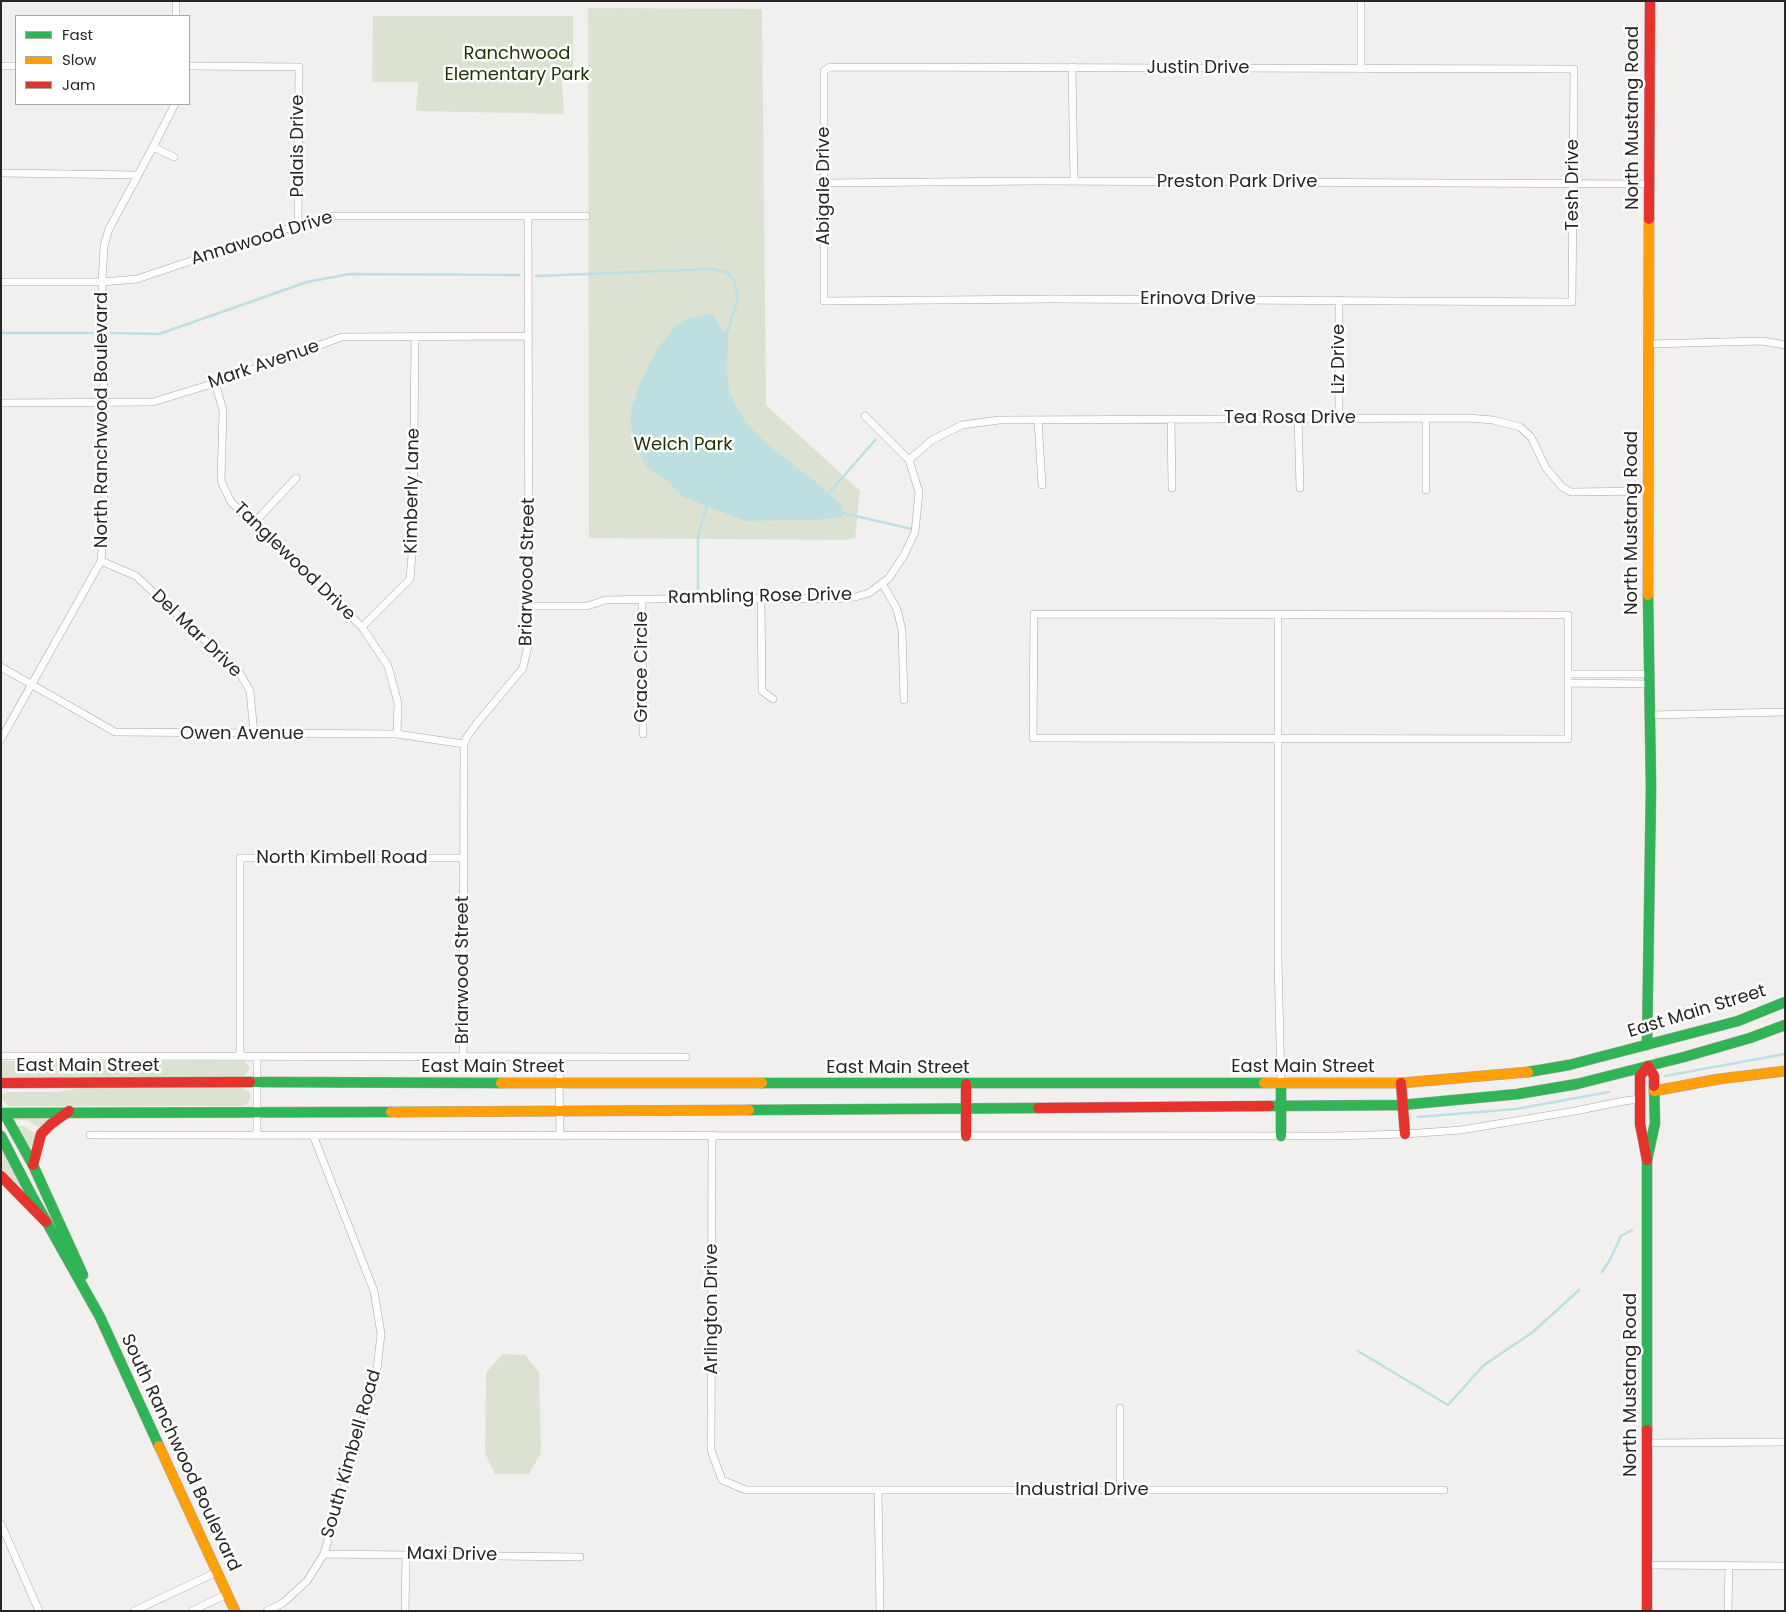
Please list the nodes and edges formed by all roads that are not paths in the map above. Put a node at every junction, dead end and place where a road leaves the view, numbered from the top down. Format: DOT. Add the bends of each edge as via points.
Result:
graph roads {
  1 [pos="176,1"];
  2 [pos="1361,1"];
  3 [pos="1650,1"];
  4 [pos="176,15"];
  5 [pos="1,66"];
  6 [pos="15,66"];
  7 [pos="190,66"];
  8 [pos="1072,67"];
  9 [pos="1361,68"];
  10 [pos="1574,69"];
  11 [pos="824,71"];
  12 [pos="174,105"];
  13 [pos="153,147"];
  14 [pos="174,157"];
  15 [pos="1,173"];
  16 [pos="138,175"];
  17 [pos="1074,181"];
  18 [pos="824,183"];
  19 [pos="1573,183"];
  20 [pos="1649,184"];
  21 [pos="528,216"];
  22 [pos="586,216"];
  23 [pos="298,225"];
  24 [pos="1,282"];
  25 [pos="102,282"];
  26 [pos="1339,300"];
  27 [pos="824,301"];
  28 [pos="1572,302"];
  29 [pos="415,336"];
  30 [pos="529,336"];
  31 [pos="1649,344"];
  32 [pos="1785,344"];
  33 [pos="215,382"];
  34 [pos="1,403"];
  35 [pos="104,403"];
  36 [pos="865,416"];
  37 [pos="1298,418"];
  38 [pos="1339,418"];
  39 [pos="1426,418"];
  40 [pos="1171,419"];
  41 [pos="1038,420"];
  42 [pos="909,460"];
  43 [pos="296,478"];
  44 [pos="1042,485"];
  45 [pos="1172,488"];
  46 [pos="1300,488"];
  47 [pos="1426,490"];
  48 [pos="1648,491"];
  49 [pos="254,523"];
  50 [pos="101,561"];
  51 [pos="882,583"];
  52 [pos="762,598"];
  53 [pos="642,599"];
  54 [pos="529,606"];
  55 [pos="1278,614"];
  56 [pos="362,627"];
  57 [pos="1,667"];
  58 [pos="1568,674"];
  59 [pos="1649,679"];
  60 [pos="32,684"];
  61 [pos="1568,684"];
  62 [pos="772,699"];
  63 [pos="904,700"];
  64 [pos="1785,712"];
  65 [pos="1650,715"];
  66 [pos="254,734"];
  67 [pos="397,734"];
  68 [pos="642,734"];
  69 [pos="1278,738"];
  70 [pos="1,739"];
  71 [pos="464,744"];
  72 [pos="463,858"];
  73 [pos="1785,1002"];
  74 [pos="1785,1025"];
  75 [pos="1647,1045"];
  76 [pos="1,1056"];
  77 [pos="463,1056"];
  78 [pos="240,1057"];
  79 [pos="257,1057"];
  80 [pos="561,1057"];
  81 [pos="686,1057"];
  82 [pos="1648,1066"];
  83 [pos="1785,1071"];
  84 [pos="257,1082"];
  85 [pos="1,1083"];
  86 [pos="559,1083"];
  87 [pos="1401,1083"];
  88 [pos="966,1084"];
  89 [pos="1280,1084"];
  90 [pos="1654,1091"];
  91 [pos="1640,1099"];
  92 [pos="1280,1104"];
  93 [pos="1402,1104"];
  94 [pos="966,1107"];
  95 [pos="2,1110"];
  96 [pos="559,1111"];
  97 [pos="69,1112"];
  98 [pos="258,1112"];
  99 [pos="257,1134"];
  100 [pos="1405,1134"];
  101 [pos="90,1135"];
  102 [pos="313,1135"];
  103 [pos="560,1135"];
  104 [pos="712,1135"];
  105 [pos="1,1136"];
  106 [pos="966,1136"];
  107 [pos="1280,1136"];
  108 [pos="1647,1160"];
  109 [pos="33,1165"];
  110 [pos="1,1176"];
  111 [pos="46,1222"];
  112 [pos="96,1309"];
  113 [pos="1120,1408"];
  114 [pos="1785,1442"];
  115 [pos="1647,1443"];
  116 [pos="722,1480"];
  117 [pos="1120,1490"];
  118 [pos="1444,1490"];
  119 [pos="878,1491"];
  120 [pos="1,1524"];
  121 [pos="324,1554"];
  122 [pos="406,1554"];
  123 [pos="580,1557"];
  124 [pos="1647,1565"];
  125 [pos="1729,1566"];
  126 [pos="1785,1566"];
  127 [pos="217,1572"];
  128 [pos="227,1594"];
  129 [pos="138,1610"];
  130 [pos="39,1611"];
  131 [pos="192,1611"];
  132 [pos="235,1611"];
  133 [pos="267,1611"];
  134 [pos="405,1611"];
  135 [pos="880,1611"];
  136 [pos="1647,1611"];
  137 [pos="1728,1611"];
  1 -- 4 [label="street"];
  2 -- 9 [label="street"];
  3 -- 20 [label="main road, North Mustang Road"];
  5 -- 6 [label="street"];
  7 -- 23 [label="street, Palais Drive" via="299,66"];
  8 -- 9 [label="street, Justin Drive"];
  8 -- 11 [label="street, Justin Drive" via="830,67"];
  8 -- 17 [label="street"];
  9 -- 10 [label="street, Justin Drive"];
  10 -- 19 [label="street, Tesh Drive"];
  11 -- 18 [label="street, Abigale Drive"];
  12 -- 13 [label="street, North Ranchwood Boulevard"];
  13 -- 14 [label="street"];
  13 -- 16 [label="street, North Ranchwood Boulevard"];
  15 -- 16 [label="street"];
  16 -- 25 [label="street, North Ranchwood Boulevard" via="106,238"];
  17 -- 18 [label="street, Preston Park Drive"];
  17 -- 19 [label="street, Preston Park Drive"];
  18 -- 27 [label="street, Abigale Drive"];
  19 -- 20 [label="street, Preston Park Drive"];
  19 -- 28 [label="street, Tesh Drive"];
  20 -- 31 [label="main road, North Mustang Road"];
  21 -- 22 [label="street, Annawood Drive"];
  21 -- 23 [label="street, Annawood Drive" via="339,215"];
  21 -- 30 [label="street, Briarwood Street"];
  23 -- 25 [label="street, Annawood Drive" via="137,279"];
  24 -- 25 [label="street, Annawood Drive"];
  25 -- 35 [label="street, North Ranchwood Boulevard"];
  26 -- 27 [label="street, Erinova Drive"];
  26 -- 28 [label="street, Erinova Drive"];
  26 -- 38 [label="street, Liz Drive"];
  29 -- 30 [label="street, Mark Avenue"];
  29 -- 33 [label="street, Mark Avenue" via="342,337"];
  29 -- 56 [label="street, Kimberly Lane" via="410,579"];
  30 -- 54 [label="street, Briarwood Street"];
  31 -- 32 [label="street" via="1762,341"];
  31 -- 48 [label="main road, North Mustang Road"];
  33 -- 35 [label="street, Mark Avenue" via="153,402"];
  33 -- 49 [label="street, Tanglewood Drive" via="223,410 221,481 231,502"];
  34 -- 35 [label="street, Mark Avenue"];
  35 -- 50 [label="street, North Ranchwood Boulevard"];
  36 -- 42 [label="street, Rambling Rose Drive"];
  37 -- 38 [label="street, Tea Rosa Drive"];
  37 -- 40 [label="street, Tea Rosa Drive"];
  37 -- 46 [label="street"];
  38 -- 39 [label="street, Tea Rosa Drive"];
  39 -- 47 [label="street"];
  39 -- 48 [label="street, Tea Rosa Drive" via="1484,419 1520,427 1531,437 1546,468 1562,487 1571,492"];
  40 -- 41 [label="street, Tea Rosa Drive"];
  40 -- 45 [label="street"];
  41 -- 42 [label="street, Tea Rosa Drive" via="999,420 962,425 932,440"];
  41 -- 44 [label="street"];
  42 -- 51 [label="street, Rambling Rose Drive" via="919,492 915,532 904,555"];
  43 -- 49 [label="street"];
  48 -- 59 [label="main road, North Mustang Road"];
  49 -- 56 [label="street, Tanglewood Drive"];
  50 -- 60 [label="street, North Ranchwood Boulevard"];
  50 -- 66 [label="street, Del Mar Drive" via="136,576 240,672 250,691"];
  51 -- 52 [label="street, Rambling Rose Drive" via="855,597"];
  51 -- 63 [label="street" via="897,609 902,630"];
  52 -- 53 [label="street, Rambling Rose Drive"];
  52 -- 62 [label="street" via="762,691"];
  53 -- 54 [label="street, Rambling Rose Drive" via="606,600 587,606"];
  53 -- 68 [label="street, Grace Circle"];
  54 -- 71 [label="street, Briarwood Street" via="529,640 523,668 466,737"];
  55 -- 58 [label="street" via="1568,615"];
  55 -- 69 [label="street"];
  55 -- 69 [label="street" via="1034,614 1033,728 1033,738"];
  56 -- 67 [label="street, Tanglewood Drive" via="388,666 398,703"];
  57 -- 60 [label="street, Owen Avenue"];
  58 -- 59 [label="street"];
  58 -- 61 [label="street"];
  59 -- 61 [label="street"];
  59 -- 65 [label="main road, North Mustang Road"];
  60 -- 66 [label="street, Owen Avenue" via="114,732"];
  60 -- 70 [label="street, North Ranchwood Boulevard"];
  61 -- 69 [label="street" via="1568,739"];
  64 -- 65 [label="street"];
  65 -- 75 [label="main road, North Mustang Road"];
  66 -- 67 [label="street, Owen Avenue"];
  67 -- 71 [label="street, Owen Avenue"];
  69 -- 89 [label="street"];
  71 -- 72 [label="street, Briarwood Street"];
  72 -- 77 [label="street, Briarwood Street"];
  72 -- 78 [label="street, North Kimbell Road" via="240,858"];
  73 -- 75 [label="main road, East Main Street" via="1738,1020"];
  74 -- 82 [label="main road"];
  75 -- 82 [label="main road, North Mustang Road"];
  75 -- 87 [label="main road, East Main Street" via="1570,1065 1514,1074"];
  76 -- 78 [label="street, East Main Street"];
  77 -- 79 [label="street, East Main Street"];
  77 -- 80 [label="street, East Main Street"];
  78 -- 79 [label="street, East Main Street"];
  79 -- 84 [label="street"];
  80 -- 81 [label="street, East Main Street"];
  80 -- 86 [label="street"];
  82 -- 90 [label="main road, North Mustang Road" via="1654,1076"];
  82 -- 91 [label="main road, North Mustang Road" via="1640,1076"];
  82 -- 93 [label="main road" via="1518,1094"];
  83 -- 90 [label="main road"];
  84 -- 85 [label="main road, East Main Street"];
  84 -- 86 [label="main road, East Main Street"];
  84 -- 98 [label="street"];
  86 -- 88 [label="main road, East Main Street"];
  86 -- 96 [label="street"];
  87 -- 89 [label="main road, East Main Street"];
  87 -- 93 [label="main road"];
  88 -- 89 [label="main road, East Main Street"];
  88 -- 94 [label="main road"];
  89 -- 92 [label="main road"];
  90 -- 108 [label="main road, North Mustang Road" via="1654,1123"];
  91 -- 100 [label="street" via="1460,1130"];
  91 -- 108 [label="main road, North Mustang Road" via="1640,1124"];
  92 -- 93 [label="main road"];
  92 -- 94 [label="main road"];
  92 -- 107 [label="main road"];
  93 -- 100 [label="main road"];
  94 -- 96 [label="main road"];
  94 -- 106 [label="main road"];
  95 -- 97 [label="main road"];
  95 -- 109 [label="main road, South Ranchwood Boulevard"];
  96 -- 98 [label="main road"];
  96 -- 103 [label="street"];
  97 -- 98 [label="main road"];
  97 -- 109 [label="main road" via="41,1134"];
  98 -- 99 [label="street"];
  99 -- 101 [label="street"];
  99 -- 102 [label="street"];
  100 -- 107 [label="street"];
  102 -- 103 [label="street"];
  102 -- 121 [label="street, South Kimbell Road" via="374,1291 382,1334 376,1378"];
  103 -- 104 [label="street"];
  104 -- 106 [label="street"];
  104 -- 116 [label="street, Arlington Drive" via="711,1450"];
  105 -- 111 [label="main road, South Ranchwood Boulevard"];
  106 -- 107 [label="street"];
  108 -- 115 [label="main road, North Mustang Road"];
  109 -- 112 [label="main road, South Ranchwood Boulevard"];
  110 -- 111 [label="main road"];
  111 -- 112 [label="main road, South Ranchwood Boulevard"];
  112 -- 127 [label="main road, South Ranchwood Boulevard"];
  113 -- 117 [label="street"];
  114 -- 115 [label="street"];
  115 -- 124 [label="main road, North Mustang Road"];
  116 -- 119 [label="street, Industrial Drive" via="746,1490"];
  117 -- 118 [label="street, Industrial Drive"];
  117 -- 119 [label="street, Industrial Drive"];
  119 -- 135 [label="street"];
  120 -- 130 [label="street"];
  121 -- 122 [label="street, Maxi Drive"];
  121 -- 133 [label="street, South Kimbell Road" via="306,1581 283,1603"];
  122 -- 123 [label="street, Maxi Drive"];
  122 -- 134 [label="street"];
  124 -- 125 [label="street"];
  124 -- 136 [label="main road, North Mustang Road"];
  125 -- 126 [label="street"];
  125 -- 137 [label="street"];
  127 -- 128 [label="main road, South Ranchwood Boulevard"];
  127 -- 129 [label="street"];
  128 -- 131 [label="street"];
  128 -- 132 [label="main road, South Ranchwood Boulevard"];
}
